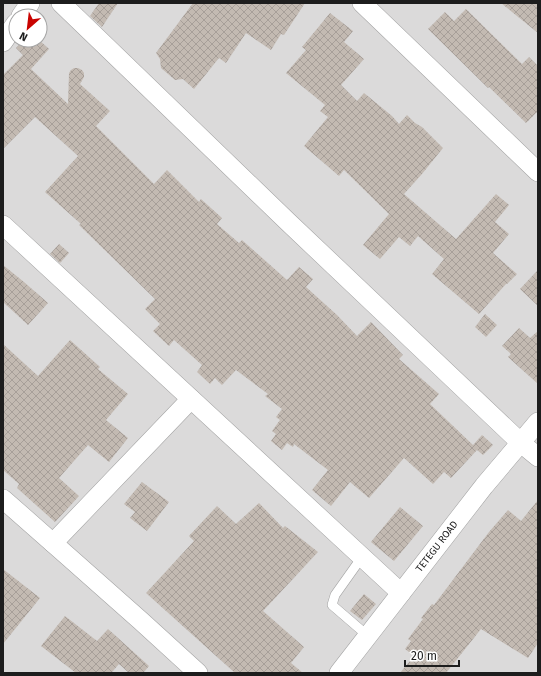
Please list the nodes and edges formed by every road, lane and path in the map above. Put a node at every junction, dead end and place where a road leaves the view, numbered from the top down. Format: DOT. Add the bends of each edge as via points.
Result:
graph roads {
  1 [pos="61,3"];
  2 [pos="362,3"];
  3 [pos="538,172"];
  4 [pos="3,225"];
  5 [pos="191,399"];
  6 [pos="538,422"];
  7 [pos="521,443"];
  8 [pos="538,457"];
  9 [pos="3,499"];
  10 [pos="53,543"];
  11 [pos="362,557"];
  12 [pos="401,593"];
  13 [pos="368,636"];
  14 [pos="198,673"];
  15 [pos="339,673"];
  1 -- 7 [label="street"];
  2 -- 3 [label="street"];
  4 -- 5 [label="street"];
  5 -- 10 [label="street"];
  5 -- 11 [label="street"];
  6 -- 7 [label="street, TETEGU ROAD"];
  7 -- 8 [label="street"];
  7 -- 12 [label="street, TETEGU ROAD" via="484,486"];
  9 -- 10 [label="street"];
  10 -- 14 [label="street"];
  11 -- 12 [label="street"];
  11 -- 13 [label="lane" via="335,595 332,605"];
  12 -- 13 [label="street, TETEGU ROAD"];
  13 -- 15 [label="street, TETEGU ROAD"];
}
